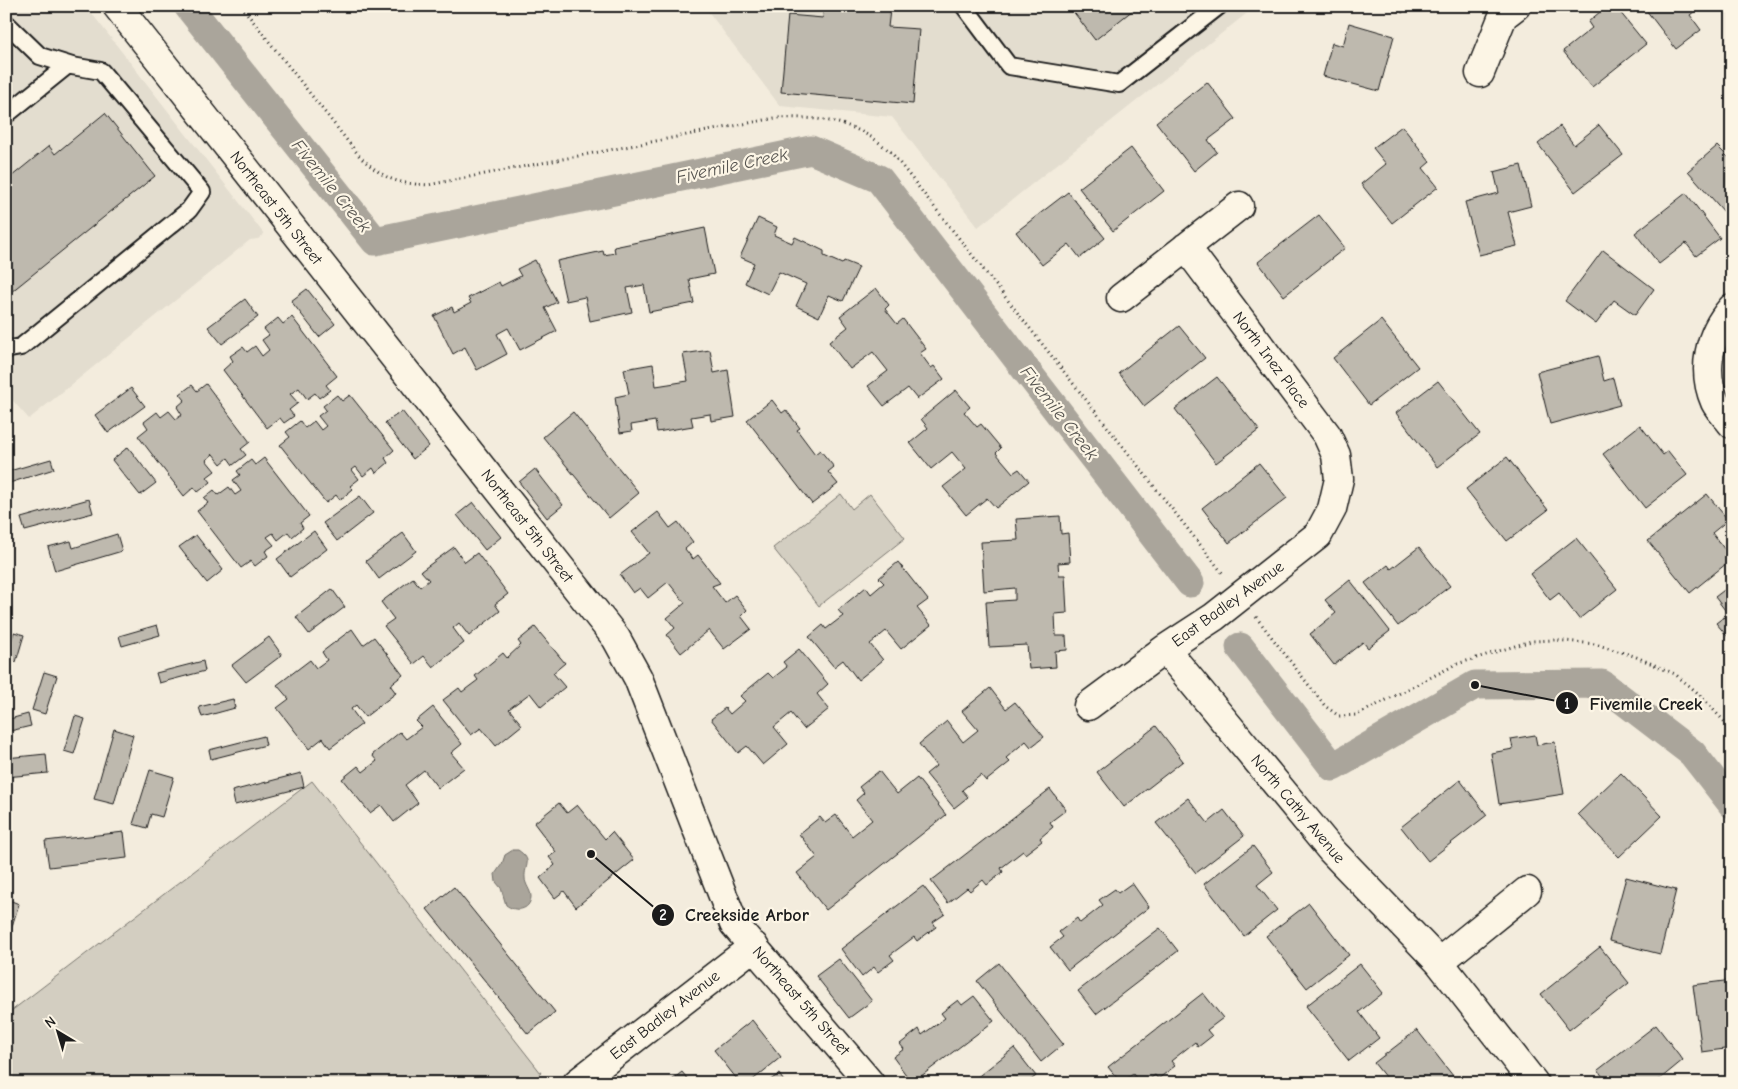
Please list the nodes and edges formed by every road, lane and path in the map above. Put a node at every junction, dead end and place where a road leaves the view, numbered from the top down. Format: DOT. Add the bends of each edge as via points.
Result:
graph roads {
  1 [pos="117,6"];
  2 [pos="241,6"];
  3 [pos="964,6"];
  4 [pos="1219,6"];
  5 [pos="1516,6"];
  6 [pos="6,23"];
  7 [pos="68,65"];
  8 [pos="1480,72"];
  9 [pos="6,115"];
  10 [pos="1239,206"];
  11 [pos="1186,247"];
  12 [pos="1120,298"];
  13 [pos="1732,308"];
  14 [pos="6,347"];
  15 [pos="1732,424"];
  16 [pos="1339,479"];
  17 [pos="1228,581"];
  18 [pos="1252,611"];
  19 [pos="1165,649"];
  20 [pos="1088,706"];
  21 [pos="1732,730"];
  22 [pos="1528,891"];
  23 [pos="754,946"];
  24 [pos="1439,962"];
  25 [pos="577,1083"];
  26 [pos="870,1083"];
  27 [pos="1534,1083"];
  1 -- 23 [label="street, Northeast 5th Street" via="616,638 638,678 734,924"];
  2 -- 17 [label="path" via="361,158 381,175 403,184 428,185 775,118 805,117 840,122 869,135 891,152"];
  3 -- 4 [label="lane" via="1009,66 1119,84"];
  5 -- 8 [label="street" via="1503,16"];
  6 -- 7 [label="lane" via="40,56"];
  7 -- 9 [label="lane"];
  7 -- 14 [label="lane" via="101,71 202,192 189,210 21,347"];
  10 -- 11 [label="street"];
  11 -- 12 [label="street"];
  11 -- 16 [label="street, North Inez Place" via="1327,435 1336,455"];
  13 -- 15 [label="street" via="1711,340 1707,371 1716,403"];
  16 -- 19 [label="street, East Badley Avenue" via="1332,509 1318,536 1214,618"];
  18 -- 21 [label="path" via="1325,706 1339,716 1357,715 1457,664 1531,641 1555,640 1595,644 1675,674 1699,694"];
  19 -- 20 [label="street, East Badley Avenue"];
  19 -- 24 [label="street, North Cathy Avenue" via="1331,850"];
  22 -- 24 [label="street"];
  23 -- 25 [label="street, East Badley Avenue"];
  23 -- 26 [label="street, Northeast 5th Street"];
  24 -- 27 [label="street, North Cathy Avenue"];
}
